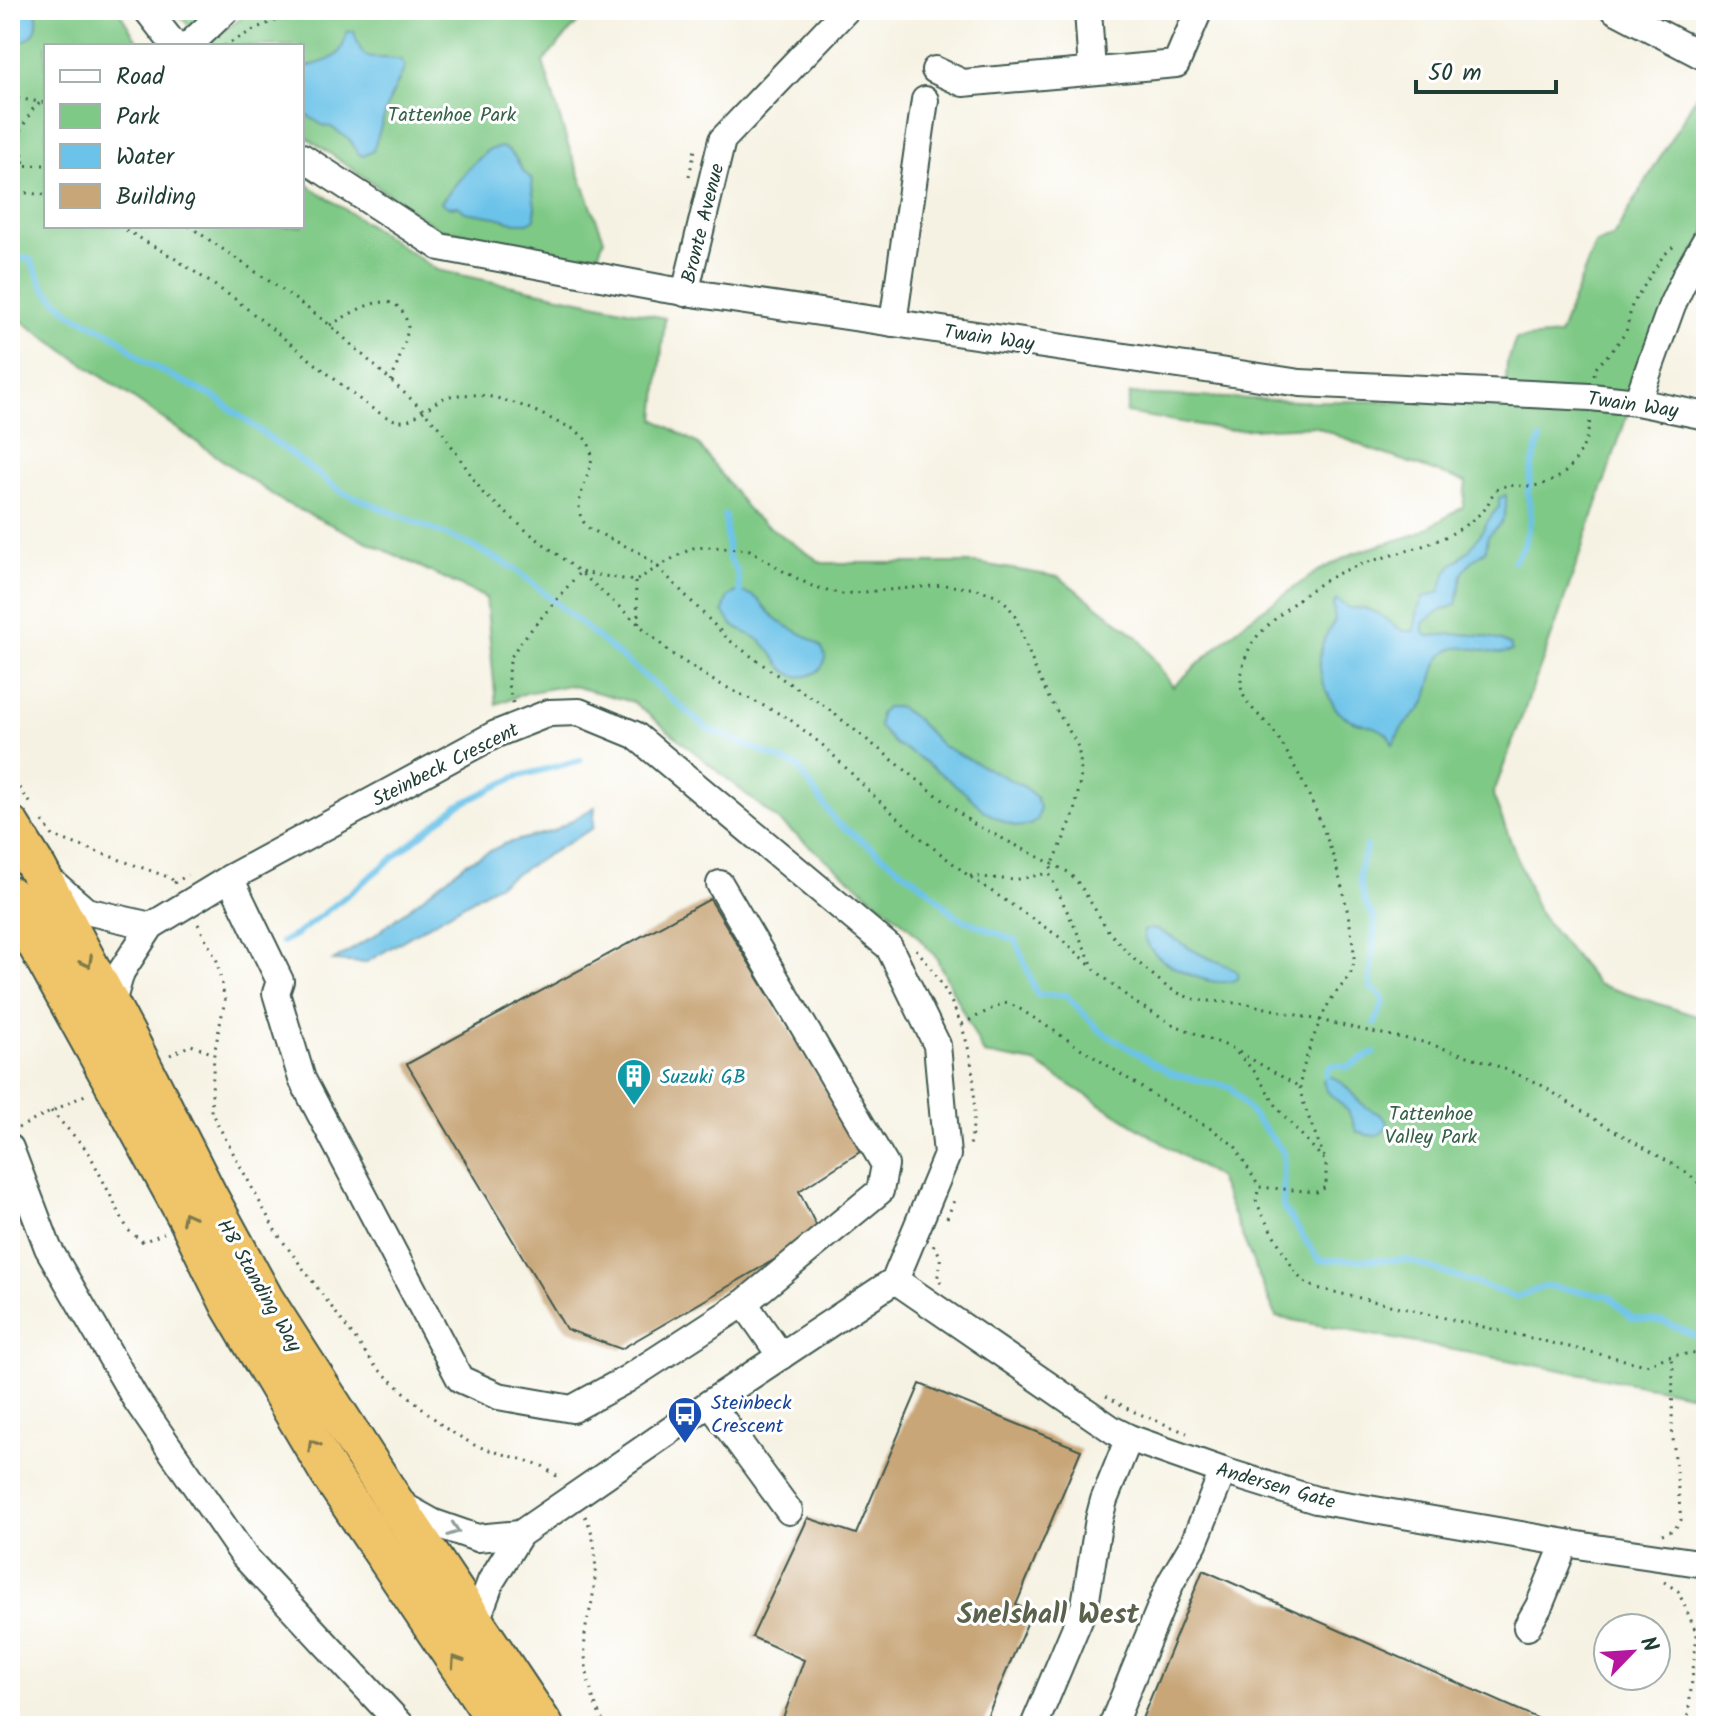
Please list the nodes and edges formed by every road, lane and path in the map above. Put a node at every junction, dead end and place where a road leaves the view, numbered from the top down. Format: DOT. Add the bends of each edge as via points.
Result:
graph roads {
  1 [pos="147,10"];
  2 [pos="225,10"];
  3 [pos="304,10"];
  4 [pos="846,10"];
  5 [pos="1088,10"];
  6 [pos="1199,10"];
  7 [pos="1615,10"];
  8 [pos="173,44"];
  9 [pos="190,44"];
  10 [pos="228,44"];
  11 [pos="1701,55"];
  12 [pos="935,70"];
  13 [pos="1092,71"];
  14 [pos="10,97"];
  15 [pos="925,100"];
  16 [pos="44,103"];
  17 [pos="10,107"];
  18 [pos="20,131"];
  19 [pos="304,158"];
  20 [pos="24,165"];
  21 [pos="44,165"];
  22 [pos="10,166"];
  23 [pos="10,191"];
  24 [pos="44,195"];
  25 [pos="122,228"];
  26 [pos="192,228"];
  27 [pos="1706,240"];
  28 [pos="1674,246"];
  29 [pos="685,293"];
  30 [pos="893,323"];
  31 [pos="330,325"];
  32 [pos="391,382"];
  33 [pos="1591,397"];
  34 [pos="1637,402"];
  35 [pos="423,410"];
  36 [pos="1706,416"];
  37 [pos="659,568"];
  38 [pos="580,572"];
  39 [pos="635,581"];
  40 [pos="639,626"];
  41 [pos="521,701"];
  42 [pos="10,775"];
  43 [pos="10,825"];
  44 [pos="1054,864"];
  45 [pos="37,868"];
  46 [pos="1049,873"];
  47 [pos="187,876"];
  48 [pos="969,876"];
  49 [pos="230,878"];
  50 [pos="720,884"];
  51 [pos="181,893"];
  52 [pos="10,896"];
  53 [pos="151,926"];
  54 [pos="916,949"];
  55 [pos="1095,970"];
  56 [pos="111,1006"];
  57 [pos="1320,1020"];
  58 [pos="962,1024"];
  59 [pos="1232,1048"];
  60 [pos="117,1054"];
  61 [pos="1300,1087"];
  62 [pos="145,1107"];
  63 [pos="51,1111"];
  64 [pos="10,1148"];
  65 [pos="969,1154"];
  66 [pos="1326,1162"];
  67 [pos="960,1184"];
  68 [pos="1259,1187"];
  69 [pos="189,1221"];
  70 [pos="945,1221"];
  71 [pos="932,1243"];
  72 [pos="1706,1268"];
  73 [pos="895,1280"];
  74 [pos="947,1289"];
  75 [pos="744,1303"];
  76 [pos="1706,1354"];
  77 [pos="1670,1355"];
  78 [pos="781,1356"];
  79 [pos="1103,1394"];
  80 [pos="710,1403"];
  81 [pos="1194,1436"];
  82 [pos="1129,1438"];
  83 [pos="1223,1471"];
  84 [pos="574,1497"];
  85 [pos="393,1500"];
  86 [pos="789,1511"];
  87 [pos="1653,1533"];
  88 [pos="520,1534"];
  89 [pos="1565,1543"];
  90 [pos="1706,1564"];
  91 [pos="1658,1578"];
  92 [pos="475,1624"];
  93 [pos="1527,1627"];
  94 [pos="402,1726"];
  95 [pos="500,1726"];
  96 [pos="544,1726"];
  97 [pos="606,1726"];
  98 [pos="1034,1726"];
  99 [pos="1112,1726"];
  100 [pos="1687,1726"];
  1 -- 8 [label="street"];
  2 -- 9 [label="street"];
  3 -- 10 [label="path"];
  4 -- 29 [label="street, Bronte Avenue" via="722,140"];
  5 -- 13 [label="street"];
  6 -- 13 [label="street" via="1176,64"];
  7 -- 11 [label="street"];
  12 -- 13 [label="street" via="963,83"];
  14 -- 16 [label="path"];
  15 -- 30 [label="street"];
  16 -- 18 [label="path" via="33,109"];
  17 -- 18 [label="path"];
  18 -- 20 [label="path"];
  19 -- 29 [label="street, Twain Way" via="440,247"];
  20 -- 21 [label="path"];
  20 -- 22 [label="path"];
  23 -- 24 [label="path"];
  25 -- 35 [label="path" via="235,299 368,406 402,421"];
  26 -- 31 [label="path"];
  27 -- 34 [label="street" via="1672,305"];
  28 -- 33 [label="path" via="1632,305 1626,332 1594,370"];
  29 -- 30 [label="street, Twain Way"];
  30 -- 33 [label="street, Twain Way" via="1300,383"];
  31 -- 32 [label="path"];
  31 -- 32 [label="path" via="378,301 400,308 408,330"];
  32 -- 35 [label="path"];
  33 -- 34 [label="street, Twain Way"];
  33 -- 57 [label="path" via="1589,429 1570,470 1538,486 1500,487 1485,509 1453,533 1352,567 1316,586 1253,641 1241,690 1294,765 1326,835 1354,947 1348,980"];
  34 -- 36 [label="street, Twain Way"];
  35 -- 37 [label="path" via="447,397 491,397 578,432 591,457 579,503 583,523"];
  35 -- 38 [label="path" via="483,493"];
  37 -- 39 [label="path"];
  37 -- 44 [label="path" via="729,640 822,704 972,823"];
  37 -- 44 [label="path" via="693,548 750,550 812,586 842,594 944,585 996,595 1016,618 1049,698 1077,744 1081,774 1075,812"];
  38 -- 39 [label="path"];
  38 -- 40 [label="path"];
  38 -- 41 [label="path" via="511,657 512,704"];
  39 -- 40 [label="path"];
  40 -- 48 [label="path" via="714,681 788,718"];
  42 -- 51 [label="path" via="53,836 171,878"];
  43 -- 45 [label="highway, H8 Standing Way"];
  44 -- 46 [label="path"];
  44 -- 57 [label="path" via="1080,885 1109,932 1167,987 1197,1000 1248,1004"];
  45 -- 53 [label="street" via="86,911"];
  45 -- 56 [label="highway, H8 Standing Way, one-way"];
  46 -- 48 [label="path" via="1014,880"];
  46 -- 55 [label="path"];
  47 -- 51 [label="path"];
  48 -- 55 [label="path" via="1058,936"];
  49 -- 51 [label="street, Steinbeck Crescent"];
  49 -- 73 [label="street, Steinbeck Crescent" via="496,734 549,713 579,712 635,735 889,947 937,1045 947,1155"];
  49 -- 75 [label="street" via="280,981 276,993 302,1079 460,1379 498,1396 572,1409"];
  50 -- 75 [label="street" via="885,1165 880,1191"];
  51 -- 53 [label="street, Steinbeck Crescent"];
  51 -- 84 [label="path" via="217,961 225,1000 214,1054 211,1112 276,1232 376,1367 445,1428 476,1446 541,1465"];
  52 -- 60 [label="highway, H8 Standing Way"];
  53 -- 56 [label="street, Steinbeck Crescent" via="121,972"];
  54 -- 58 [label="path" via="934,970"];
  55 -- 59 [label="path" via="1172,1024"];
  56 -- 60 [label="highway, H8 Standing Way"];
  57 -- 61 [label="path"];
  57 -- 72 [label="path" via="1490,1063 1538,1083 1688,1173 1706,1198"];
  58 -- 65 [label="path" via="975,1094"];
  58 -- 68 [label="path" via="1003,1003 1020,1009 1235,1146"];
  59 -- 61 [label="path"];
  59 -- 66 [label="path"];
  60 -- 62 [label="highway, H8 Standing Way, bridge"];
  61 -- 66 [label="path"];
  69 -- 62 [label="highway, H8 Standing Way, one-way"];
  62 -- 85 [label="highway, H8 Standing Way" via="207,1194 264,1299"];
  63 -- 69 [label="path" via="88,1151 128,1230 143,1242"];
  64 -- 94 [label="street" via="48,1248 135,1398 244,1556"];
  66 -- 68 [label="path" via="1326,1187 1317,1192"];
  67 -- 70 [label="path"];
  68 -- 77 [label="path" via="1256,1200 1262,1215 1307,1284 1646,1365"];
  95 -- 69 [label="highway, H8 Standing Way, one-way" via="330,1474 230,1305"];
  71 -- 74 [label="path" via="942,1261 937,1279"];
  73 -- 78 [label="street"];
  73 -- 82 [label="street, Andersen Gate"];
  75 -- 78 [label="street"];
  76 -- 77 [label="path"];
  77 -- 87 [label="path" via="1681,1520 1674,1530"];
  78 -- 80 [label="street"];
  79 -- 81 [label="path"];
  80 -- 84 [label="street"];
  80 -- 86 [label="street"];
  82 -- 83 [label="street, Andersen Gate"];
  82 -- 98 [label="street" via="1104,1500 1085,1605"];
  83 -- 89 [label="street, Andersen Gate" via="1316,1500"];
  83 -- 99 [label="street"];
  84 -- 88 [label="street"];
  84 -- 97 [label="path" via="590,1525 595,1559 585,1637 591,1694"];
  85 -- 88 [label="street, one-way" via="434,1523 477,1538"];
  85 -- 92 [label="highway, H8 Standing Way"];
  88 -- 92 [label="street" via="491,1581"];
  89 -- 90 [label="street, Andersen Gate"];
  89 -- 93 [label="street"];
  91 -- 100 [label="path" via="1678,1591 1697,1634"];
  92 -- 96 [label="highway, H8 Standing Way"];
}
